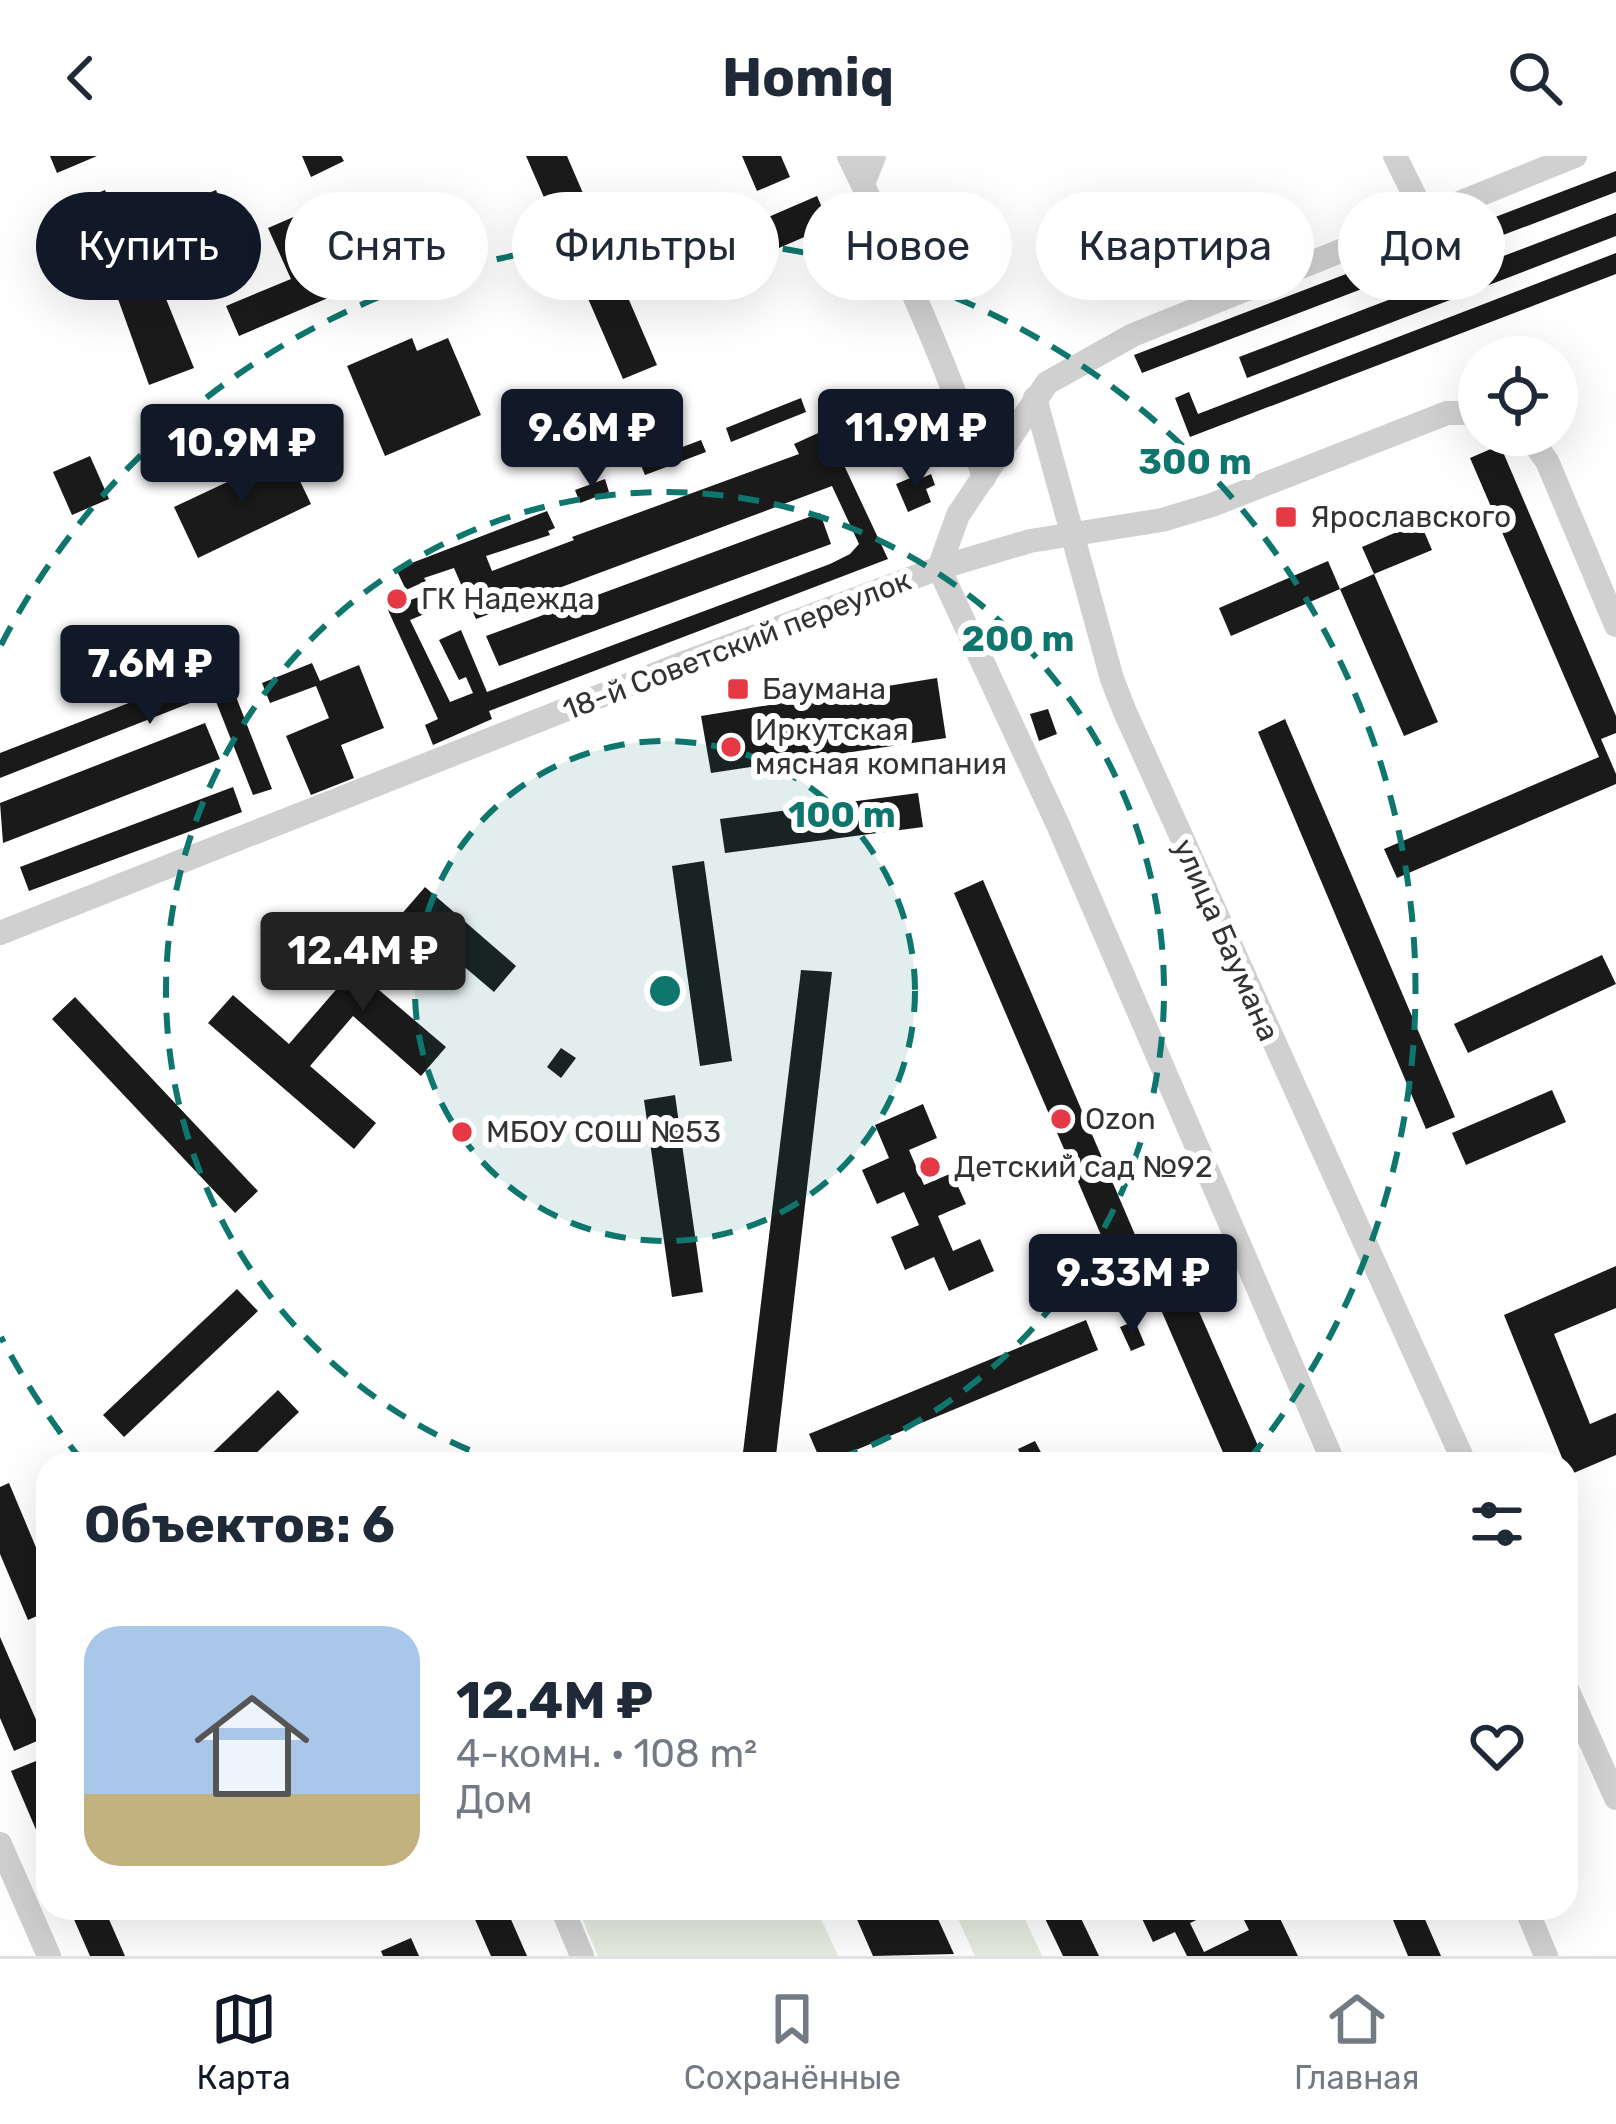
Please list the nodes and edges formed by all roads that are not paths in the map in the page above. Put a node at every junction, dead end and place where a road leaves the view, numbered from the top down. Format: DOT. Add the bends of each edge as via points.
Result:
graph roads {
  1 [pos="849,156"];
  2 [pos="874,156"];
  3 [pos="1395,156"];
  4 [pos="1576,156"];
  5 [pos="863,184"];
  6 [pos="1413,192"];
  7 [pos="1483,192"];
  8 [pos="1338,250"];
  9 [pos="1035,398"];
  10 [pos="1458,413"];
  11 [pos="1543,456"];
  12 [pos="984,478"];
  13 [pos="1075,534"];
  14 [pos="939,568"];
  15 [pos="1616,625"];
  16 [pos="0,933"];
  17 [pos="1329,1452"];
  18 [pos="1460,1452"];
  19 [pos="1578,1714"];
  20 [pos="1616,1798"];
  21 [pos="0,1844"];
  22 [pos="567,1920"];
  23 [pos="1531,1920"];
  24 [pos="49,1956"];
  25 [pos="582,1956"];
  26 [pos="1546,1956"];
  1 -- 5 [label="street"];
  2 -- 5 [label="street"];
  3 -- 6 [label="street"];
  4 -- 7 [label="street, 18-й Советский переулок"];
  5 -- 12 [label="street" via="958,393"];
  8 -- 9 [label="street, 18-й Советский переулок" via="1133,335 1047,383"];
  9 -- 12 [label="street, 18-й Советский переулок"];
  9 -- 13 [label="street, улица Баумана"];
  10 -- 13 [label="street" via="1195,510"];
  11 -- 15 [label="street"];
  12 -- 14 [label="street, 18-й Советский переулок" via="958,515"];
  13 -- 14 [label="street"];
  13 -- 18 [label="street, улица Баумана" via="1125,712"];
  14 -- 16 [label="street, 18-й Советский переулок"];
  14 -- 17 [label="street"];
  19 -- 20 [label="street"];
  21 -- 24 [label="street"];
  22 -- 25 [label="street"];
  23 -- 26 [label="street"];
}
